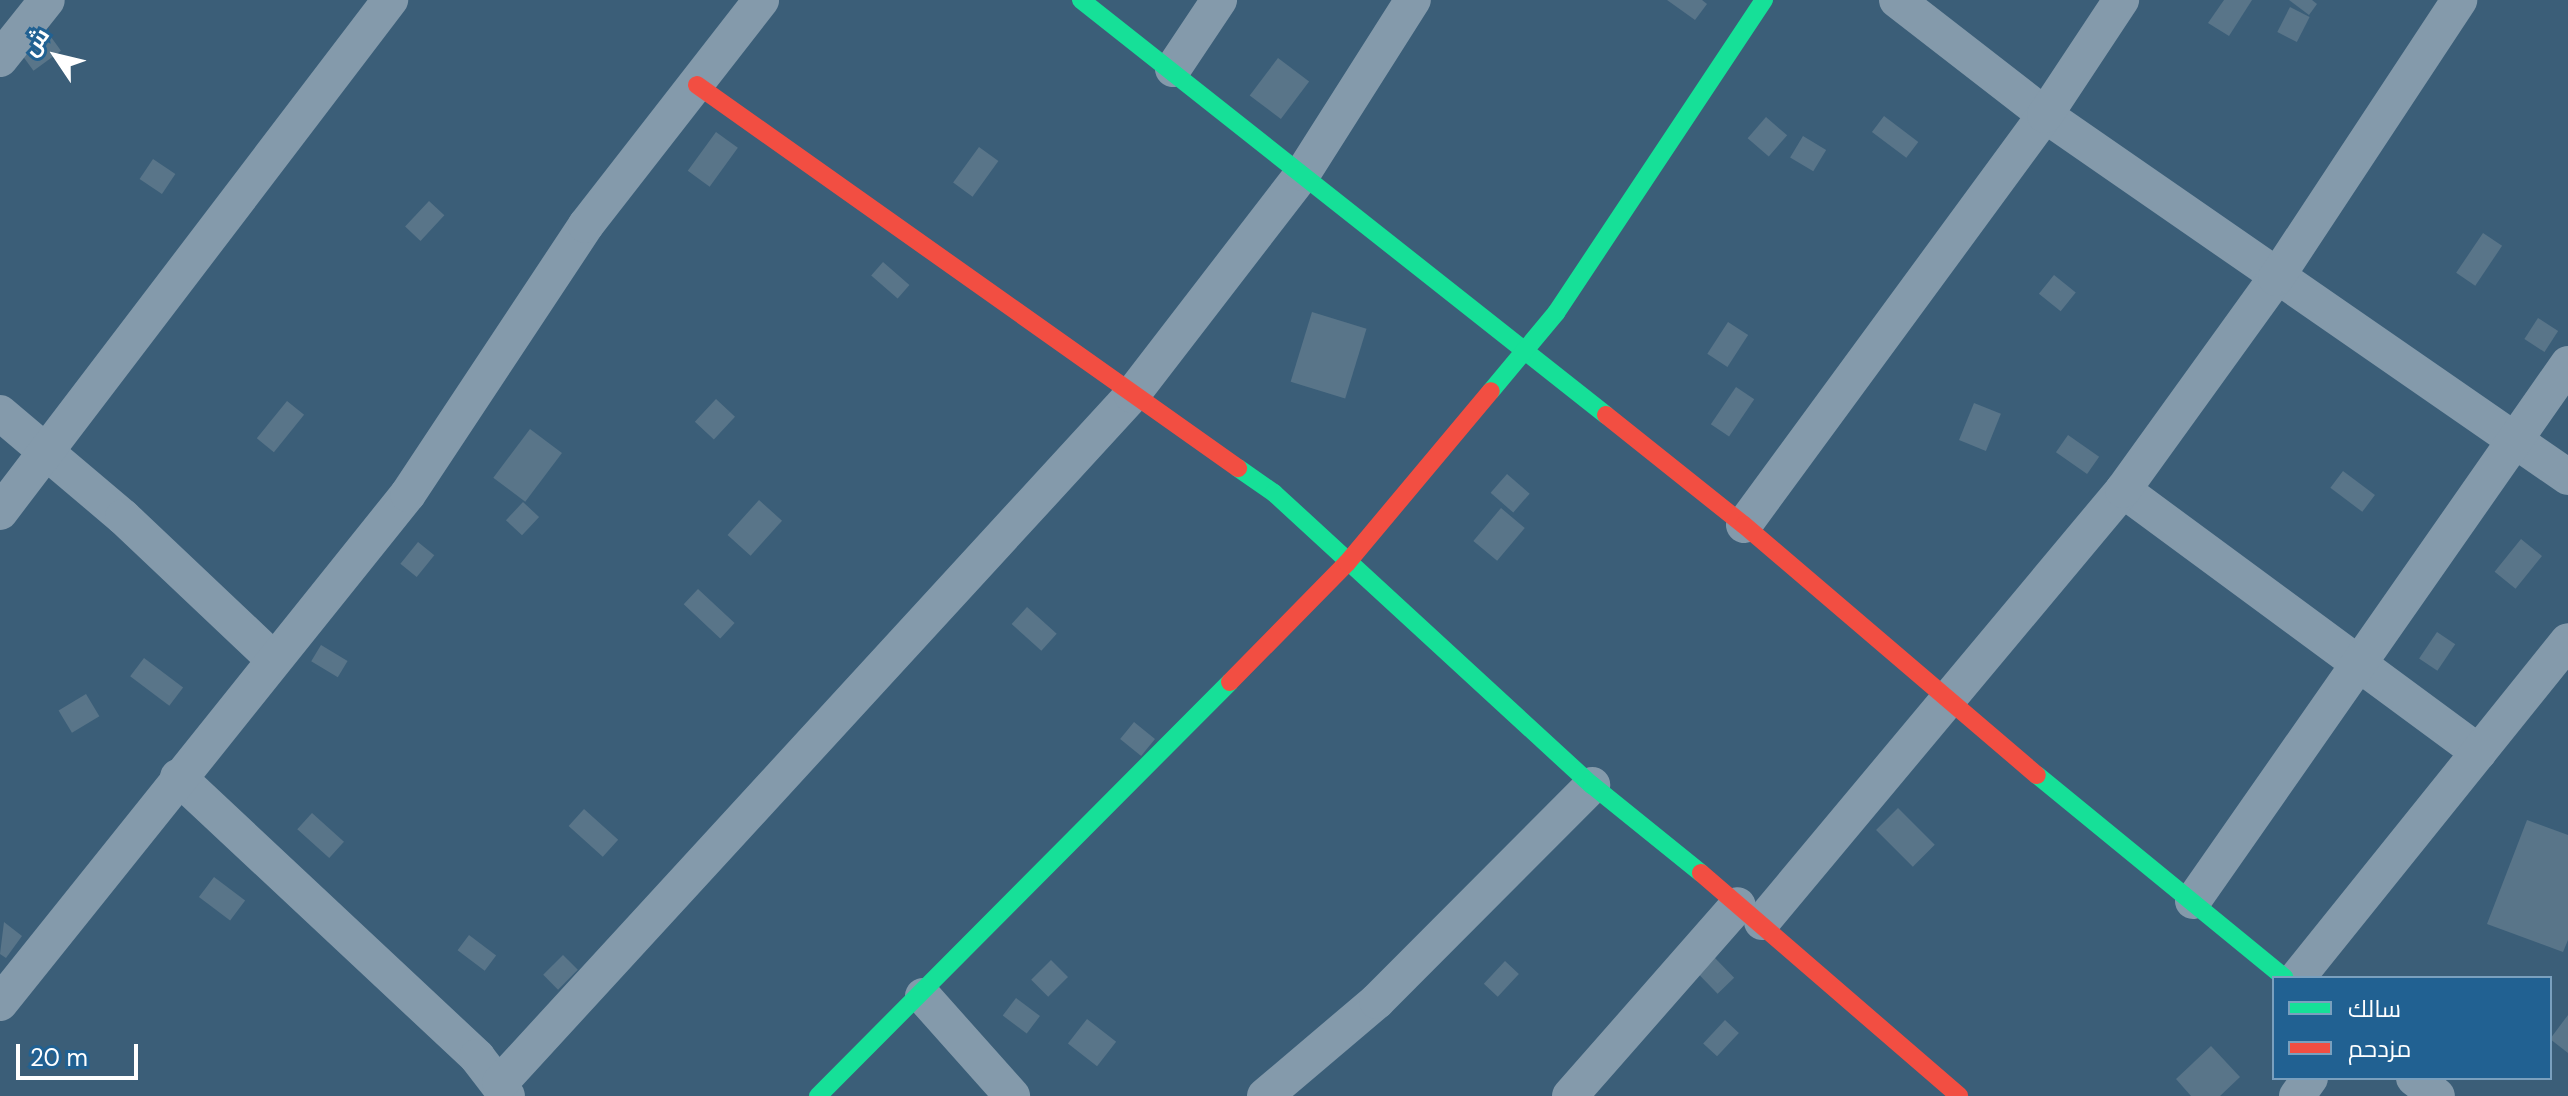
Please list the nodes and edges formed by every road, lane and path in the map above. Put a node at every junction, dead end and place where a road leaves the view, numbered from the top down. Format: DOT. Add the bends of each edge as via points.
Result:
graph roads {
  1 [pos="47,0"];
  2 [pos="390,0"];
  3 [pos="761,0"];
  4 [pos="1081,0"];
  5 [pos="1219,0"];
  6 [pos="1413,0"];
  7 [pos="1764,0"];
  8 [pos="1897,0"];
  9 [pos="2121,0"];
  10 [pos="2459,0"];
  11 [pos="0,59"];
  12 [pos="1173,69"];
  13 [pos="697,85"];
  14 [pos="2045,115"];
  15 [pos="1303,173"];
  16 [pos="2276,278"];
  17 [pos="1528,351"];
  18 [pos="2568,364"];
  19 [pos="1132,395"];
  20 [pos="0,413"];
  21 [pos="2514,442"];
  22 [pos="47,451"];
  23 [pos="2568,477"];
  24 [pos="2123,490"];
  25 [pos="0,512"];
  26 [pos="1744,525"];
  27 [pos="1347,563"];
  28 [pos="2568,641"];
  29 [pos="273,659"];
  30 [pos="2359,664"];
  31 [pos="1948,702"];
  32 [pos="2479,752"];
  33 [pos="178,777"];
  34 [pos="1592,785"];
  35 [pos="2193,901"];
  36 [pos="1750,914"];
  37 [pos="2283,976"];
  38 [pos="2299,976"];
  39 [pos="923,996"];
  40 [pos="0,1003"];
  41 [pos="2417,1080"];
  42 [pos="504,1090"];
  43 [pos="818,1096"];
  44 [pos="1012,1096"];
  45 [pos="1265,1096"];
  46 [pos="1570,1096"];
  47 [pos="1959,1096"];
  48 [pos="2437,1096"];
  1 -- 11 [label="street"];
  2 -- 22 [label="street"];
  3 -- 13 [label="street"];
  4 -- 12 [label="street"];
  5 -- 12 [label="street"];
  6 -- 15 [label="street"];
  7 -- 17 [label="street"];
  8 -- 14 [label="street"];
  9 -- 14 [label="street"];
  10 -- 16 [label="street"];
  12 -- 15 [label="street"];
  13 -- 19 [label="street"];
  13 -- 29 [label="street" via="578,236 408,494"];
  14 -- 16 [label="street"];
  14 -- 26 [label="street"];
  15 -- 17 [label="street"];
  15 -- 19 [label="street"];
  16 -- 21 [label="street"];
  16 -- 24 [label="street"];
  17 -- 26 [label="street"];
  17 -- 27 [label="street"];
  18 -- 21 [label="street"];
  19 -- 27 [label="street" via="1274,493"];
  19 -- 42 [label="street"];
  20 -- 22 [label="street"];
  21 -- 23 [label="street"];
  21 -- 30 [label="street"];
  22 -- 25 [label="street"];
  22 -- 29 [label="street"];
  24 -- 30 [label="street"];
  24 -- 31 [label="street"];
  26 -- 31 [label="street"];
  27 -- 34 [label="street"];
  27 -- 39 [label="street"];
  28 -- 32 [label="street"];
  29 -- 33 [label="street"];
  30 -- 32 [label="street"];
  30 -- 35 [label="street"];
  31 -- 35 [label="street"];
  31 -- 36 [label="street"];
  32 -- 38 [label="street"];
  33 -- 40 [label="street"];
  33 -- 42 [label="street"];
  34 -- 36 [label="street"];
  34 -- 45 [label="street" via="1377,1001"];
  35 -- 37 [label="street"];
  36 -- 46 [label="street"];
  36 -- 47 [label="street"];
  39 -- 43 [label="street"];
  39 -- 44 [label="street"];
  41 -- 48 [label="street"];
}
